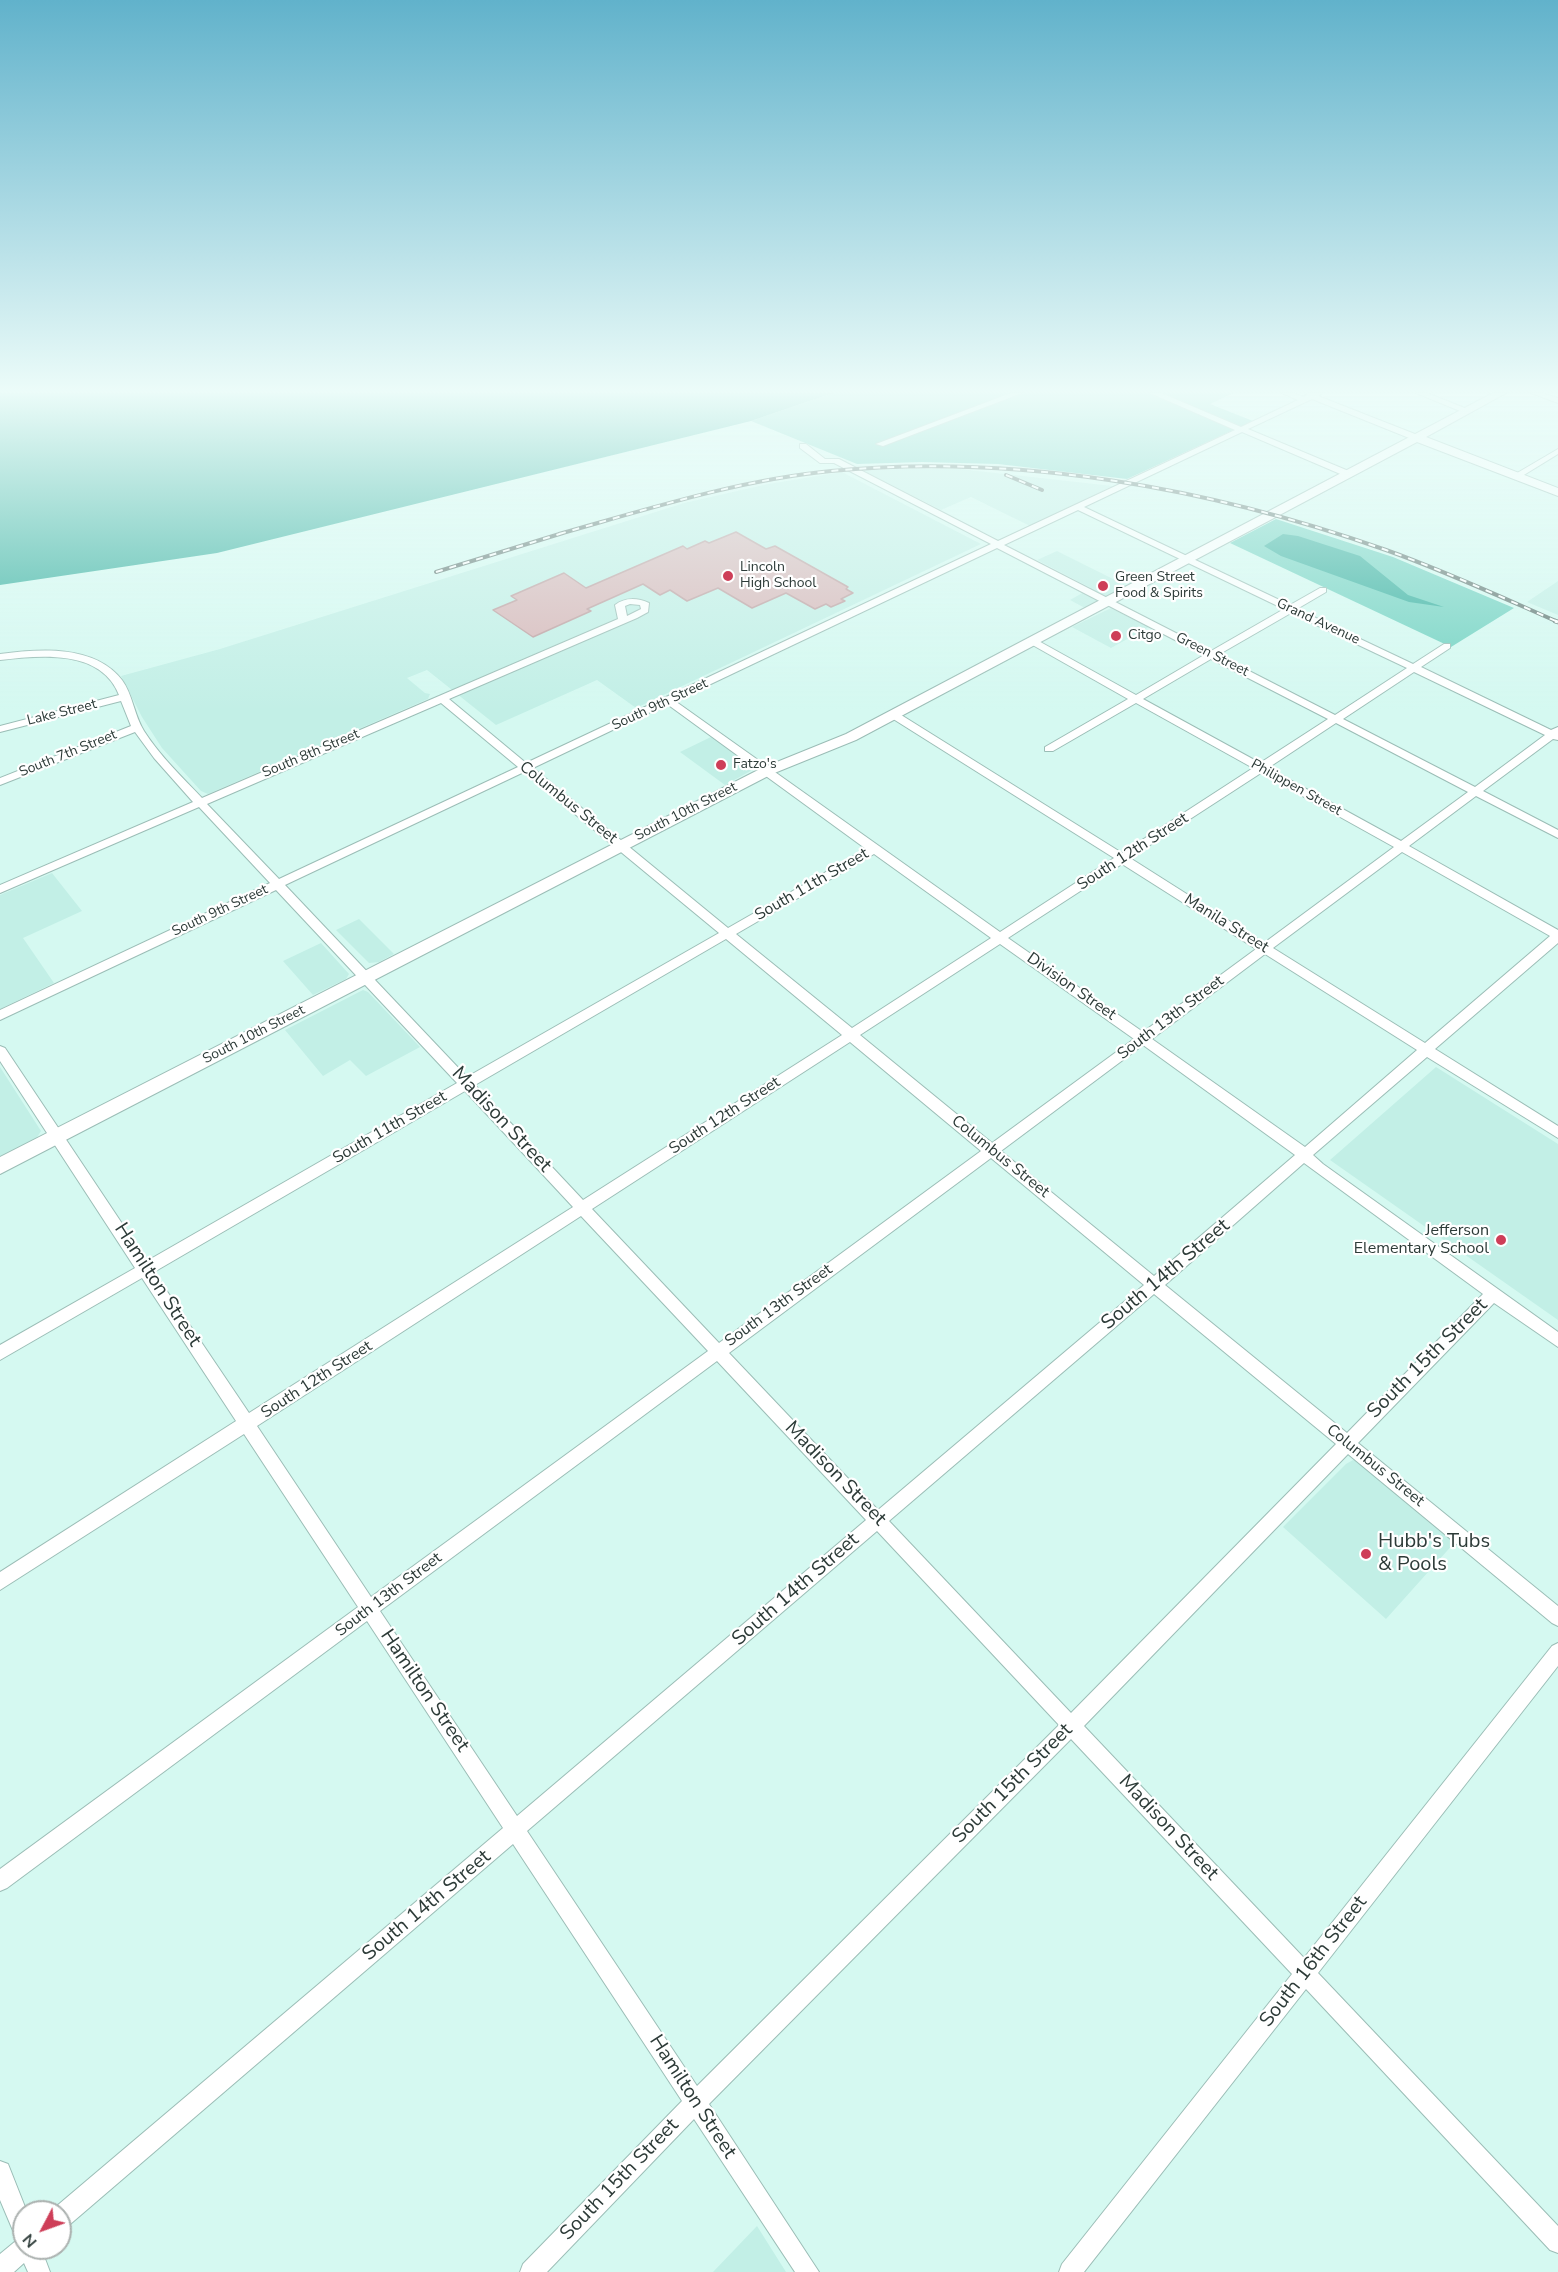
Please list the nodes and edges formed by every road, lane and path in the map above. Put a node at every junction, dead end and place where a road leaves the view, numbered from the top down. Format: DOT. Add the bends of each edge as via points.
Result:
graph roads {
  1 [pos="909,499"];
  2 [pos="1095,499"];
  3 [pos="1301,499"];
  4 [pos="1078,507"];
  5 [pos="998,545"];
  6 [pos="1187,559"];
  7 [pos="1323,590"];
  8 [pos="1108,602"];
  9 [pos="1290,609"];
  10 [pos="623,620"];
  11 [pos="1032,641"];
  12 [pos="1447,646"];
  13 [pos="1209,654"];
  14 [pos="0,657"];
  15 [pos="1414,668"];
  16 [pos="124,697"];
  17 [pos="441,698"];
  18 [pos="1136,699"];
  19 [pos="669,700"];
  20 [pos="894,715"];
  21 [pos="1335,719"];
  22 [pos="137,727"];
  23 [pos="0,729"];
  24 [pos="1556,734"];
  25 [pos="1049,749"];
  26 [pos="525,768"];
  27 [pos="1260,768"];
  28 [pos="767,771"];
  29 [pos="0,782"];
  30 [pos="1474,791"];
  31 [pos="200,802"];
  32 [pos="1558,834"];
  33 [pos="620,846"];
  34 [pos="1401,846"];
  35 [pos="874,849"];
  36 [pos="1123,858"];
  37 [pos="278,884"];
  38 [pos="0,889"];
  39 [pos="728,933"];
  40 [pos="1558,936"];
  41 [pos="1001,938"];
  42 [pos="1264,948"];
  43 [pos="367,977"];
  44 [pos="0,1015"];
  45 [pos="851,1035"];
  46 [pos="1143,1039"];
  47 [pos="0,1051"];
  48 [pos="1426,1051"];
  49 [pos="467,1084"];
  50 [pos="1558,1133"];
  51 [pos="58,1136"];
  52 [pos="992,1150"];
  53 [pos="1305,1156"];
  54 [pos="0,1166"];
  55 [pos="583,1207"];
  56 [pos="146,1269"];
  57 [pos="1155,1284"];
  58 [pos="1493,1294"];
  59 [pos="1558,1340"];
  60 [pos="717,1351"];
  61 [pos="0,1353"];
  62 [pos="248,1424"];
  63 [pos="1346,1442"];
  64 [pos="878,1520"];
  65 [pos="0,1582"];
  66 [pos="370,1610"];
  67 [pos="1558,1617"];
  68 [pos="1558,1652"];
  69 [pos="1071,1726"];
  70 [pos="516,1830"];
  71 [pos="0,1881"];
  72 [pos="1305,1972"];
  73 [pos="696,2102"];
  74 [pos="0,2172"];
  75 [pos="12,2202"];
  76 [pos="72,2208"];
  77 [pos="1558,2242"];
  78 [pos="12,2259"];
  79 [pos="0,2269"];
  80 [pos="531,2272"];
  81 [pos="808,2272"];
  82 [pos="1070,2272"];
  1 -- 5 [label="street, Green Street"];
  2 -- 4 [label="street, South 9th Street"];
  3 -- 6 [label="street, South 10th Street"];
  4 -- 5 [label="street, South 9th Street"];
  4 -- 6 [label="street, Grand Avenue"];
  5 -- 8 [label="street, Green Street"];
  5 -- 19 [label="street, South 9th Street"];
  6 -- 8 [label="street, South 10th Street"];
  6 -- 9 [label="street, Grand Avenue"];
  7 -- 9 [label="street"];
  8 -- 11 [label="street, South 10th Street"];
  8 -- 13 [label="street, Green Street"];
  9 -- 13 [label="street"];
  9 -- 15 [label="street, Grand Avenue"];
  10 -- 17 [label="street, South 8th Street"];
  11 -- 18 [label="street, Philippen Street"];
  11 -- 20 [label="street, South 10th Street"];
  12 -- 15 [label="street, South 12th Street"];
  13 -- 18 [label="street"];
  13 -- 21 [label="street, Green Street"];
  14 -- 16 [label="street, Madison Street" via="50,654 86,661 112,676"];
  15 -- 21 [label="street, South 12th Street"];
  15 -- 24 [label="street, Grand Avenue"];
  16 -- 22 [label="street, Madison Street"];
  16 -- 23 [label="street, Lake Street"];
  17 -- 26 [label="street, Columbus Street"];
  17 -- 31 [label="street, South 8th Street"];
  18 -- 25 [label="street"];
  18 -- 27 [label="street, Philippen Street"];
  19 -- 26 [label="street, South 9th Street"];
  19 -- 28 [label="street, Division Street"];
  20 -- 28 [label="street, South 10th Street"];
  20 -- 36 [label="street, Manila Street"];
  21 -- 27 [label="street, South 12th Street"];
  21 -- 30 [label="street, Green Street"];
  22 -- 29 [label="street, South 7th Street"];
  22 -- 31 [label="street, Madison Street"];
  24 -- 30 [label="street, South 13th Street"];
  26 -- 33 [label="street, Columbus Street"];
  26 -- 37 [label="street, South 9th Street"];
  27 -- 34 [label="street, Philippen Street"];
  27 -- 36 [label="street, South 12th Street"];
  28 -- 33 [label="street, South 10th Street"];
  28 -- 35 [label="street, Division Street"];
  30 -- 32 [label="street, Green Street"];
  30 -- 34 [label="street, South 13th Street"];
  31 -- 37 [label="street, Madison Street"];
  31 -- 38 [label="street, South 8th Street"];
  33 -- 39 [label="street, Columbus Street"];
  33 -- 43 [label="street, South 10th Street"];
  34 -- 40 [label="street, Philippen Street"];
  34 -- 42 [label="street, South 13th Street"];
  35 -- 39 [label="street, South 11th Street"];
  35 -- 41 [label="street, Division Street"];
  36 -- 41 [label="street, South 12th Street"];
  36 -- 42 [label="street, Manila Street"];
  37 -- 43 [label="street, Madison Street"];
  37 -- 44 [label="street, South 9th Street"];
  39 -- 45 [label="street, Columbus Street"];
  39 -- 49 [label="street, South 11th Street"];
  40 -- 48 [label="street, South 14th Street"];
  41 -- 45 [label="street, South 12th Street"];
  41 -- 46 [label="street, Division Street"];
  42 -- 46 [label="street, South 13th Street"];
  42 -- 48 [label="street, Manila Street"];
  43 -- 49 [label="street, Madison Street"];
  43 -- 51 [label="street, South 10th Street"];
  45 -- 52 [label="street, Columbus Street"];
  45 -- 55 [label="street, South 12th Street"];
  46 -- 52 [label="street, South 13th Street"];
  46 -- 53 [label="street, Division Street"];
  47 -- 51 [label="street, Hamilton Street"];
  48 -- 50 [label="street, Manila Street"];
  48 -- 53 [label="street, South 14th Street"];
  49 -- 55 [label="street, Madison Street"];
  49 -- 56 [label="street, South 11th Street"];
  51 -- 54 [label="street, South 10th Street"];
  51 -- 56 [label="street, Hamilton Street"];
  52 -- 57 [label="street, Columbus Street"];
  52 -- 60 [label="street, South 13th Street"];
  53 -- 57 [label="street, South 14th Street"];
  53 -- 58 [label="street, Division Street"];
  55 -- 60 [label="street, Madison Street"];
  55 -- 62 [label="street, South 12th Street"];
  56 -- 61 [label="street, South 11th Street"];
  56 -- 62 [label="street, Hamilton Street"];
  57 -- 63 [label="street, Columbus Street"];
  57 -- 64 [label="street, South 14th Street"];
  58 -- 59 [label="street, Division Street"];
  58 -- 63 [label="street, South 15th Street"];
  60 -- 64 [label="street, Madison Street"];
  60 -- 66 [label="street, South 13th Street"];
  62 -- 65 [label="street, South 12th Street"];
  62 -- 66 [label="street, Hamilton Street"];
  63 -- 67 [label="street, Columbus Street"];
  63 -- 69 [label="street, South 15th Street"];
  64 -- 69 [label="street, Madison Street"];
  64 -- 70 [label="street, South 14th Street"];
  66 -- 70 [label="street, Hamilton Street"];
  66 -- 71 [label="street, South 13th Street"];
  68 -- 72 [label="street, South 16th Street"];
  69 -- 72 [label="street, Madison Street"];
  69 -- 73 [label="street, South 15th Street"];
  70 -- 73 [label="street, Hamilton Street"];
  70 -- 76 [label="street, South 14th Street"];
  72 -- 77 [label="street, Madison Street"];
  72 -- 82 [label="street, South 16th Street"];
  73 -- 80 [label="street, South 15th Street"];
  73 -- 81 [label="street, Hamilton Street"];
  74 -- 75 [label="street"];
  78 -- 79 [label="street"];
}
